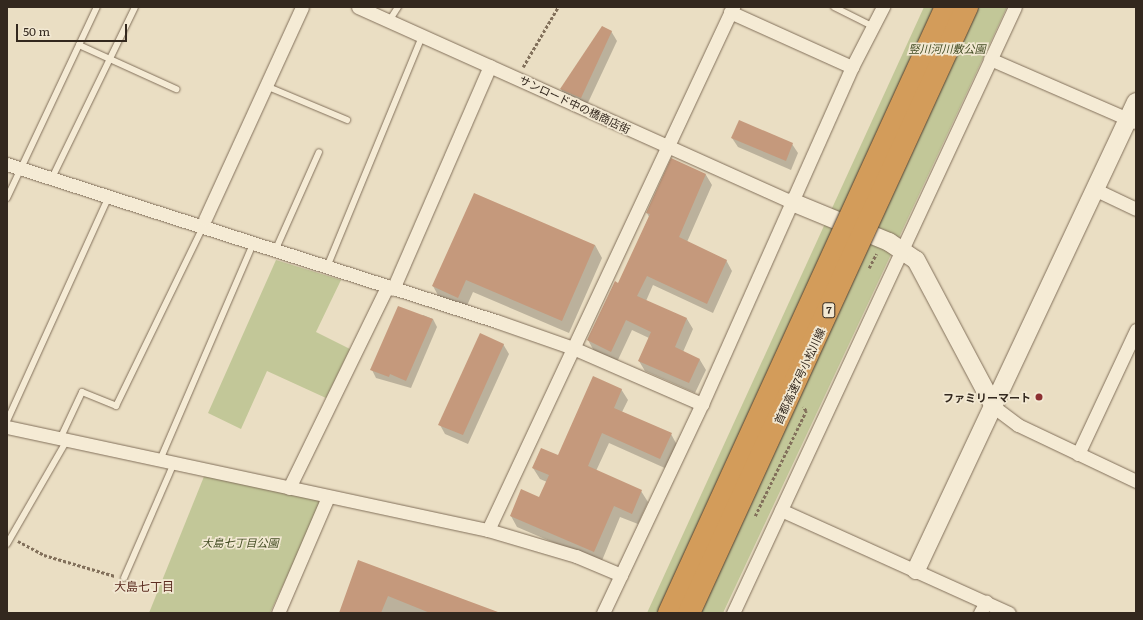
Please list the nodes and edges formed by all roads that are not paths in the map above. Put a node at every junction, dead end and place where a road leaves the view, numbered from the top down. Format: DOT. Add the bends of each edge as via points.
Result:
graph roads {
  1 [pos="97,7"];
  2 [pos="135,7"];
  3 [pos="302,7"];
  4 [pos="358,7"];
  5 [pos="398,7"];
  6 [pos="834,7"];
  7 [pos="882,7"];
  8 [pos="946,7"];
  9 [pos="967,7"];
  10 [pos="1015,7"];
  11 [pos="732,10"];
  12 [pos="389,21"];
  13 [pos="872,26"];
  14 [pos="422,36"];
  15 [pos="79,45"];
  16 [pos="110,59"];
  17 [pos="990,59"];
  18 [pos="490,66"];
  19 [pos="852,67"];
  20 [pos="266,86"];
  21 [pos="176,89"];
  22 [pos="1136,102"];
  23 [pos="347,120"];
  24 [pos="1132,121"];
  25 [pos="668,147"];
  26 [pos="319,152"];
  27 [pos="7,164"];
  28 [pos="20,168"];
  29 [pos="52,178"];
  30 [pos="1096,190"];
  31 [pos="109,196"];
  32 [pos="7,198"];
  33 [pos="792,202"];
  34 [pos="1136,209"];
  35 [pos="204,223"];
  36 [pos="253,244"];
  37 [pos="902,249"];
  38 [pos="275,252"];
  39 [pos="326,268"];
  40 [pos="390,288"];
  41 [pos="1136,330"];
  42 [pos="573,348"];
  43 [pos="702,404"];
  44 [pos="994,407"];
  45 [pos="7,421"];
  46 [pos="7,427"];
  47 [pos="64,440"];
  48 [pos="1078,454"];
  49 [pos="160,460"];
  50 [pos="174,463"];
  51 [pos="1136,480"];
  52 [pos="289,488"];
  53 [pos="328,497"];
  54 [pos="781,510"];
  55 [pos="488,530"];
  56 [pos="7,544"];
  57 [pos="916,570"];
  58 [pos="621,575"];
  59 [pos="124,578"];
  60 [pos="983,608"];
  61 [pos="278,613"];
  62 [pos="603,613"];
  63 [pos="669,613"];
  64 [pos="689,613"];
  65 [pos="733,613"];
  66 [pos="1009,613"];
  1 -- 15 [label="lane"];
  2 -- 16 [label="lane"];
  3 -- 20 [label="street"];
  4 -- 12 [label="street, サンロード中の橋商店街"];
  5 -- 12 [label="lane"];
  6 -- 13 [label="lane"];
  7 -- 13 [label="street"];
  8 -- 63 [label="highway, 首都高速7号小松川線 / 7, bridge"];
  9 -- 64 [label="highway, 首都高速7号小松川線 / 7, bridge"];
  10 -- 17 [label="street"];
  11 -- 19 [label="street"];
  11 -- 25 [label="street"];
  12 -- 14 [label="street, サンロード中の橋商店街"];
  13 -- 19 [label="street"];
  14 -- 18 [label="street, サンロード中の橋商店街"];
  14 -- 39 [label="lane"];
  15 -- 16 [label="lane"];
  15 -- 28 [label="lane"];
  16 -- 21 [label="lane"];
  16 -- 29 [label="lane"];
  17 -- 24 [label="street"];
  17 -- 37 [label="street"];
  18 -- 25 [label="street, サンロード中の橋商店街"];
  18 -- 40 [label="street"];
  19 -- 33 [label="street"];
  20 -- 23 [label="lane"];
  20 -- 35 [label="street"];
  22 -- 24 [label="street"];
  24 -- 30 [label="street"];
  25 -- 33 [label="street, サンロード中の橋商店街"];
  25 -- 42 [label="street"];
  26 -- 38 [label="lane"];
  27 -- 28 [label="street"];
  28 -- 29 [label="street"];
  28 -- 32 [label="lane"];
  29 -- 31 [label="street"];
  30 -- 34 [label="street"];
  30 -- 44 [label="street"];
  31 -- 35 [label="street"];
  31 -- 45 [label="lane"];
  33 -- 37 [label="street"];
  33 -- 43 [label="street"];
  35 -- 36 [label="street"];
  35 -- 47 [label="lane" via="116,406 82,392"];
  36 -- 38 [label="street"];
  36 -- 49 [label="lane"];
  37 -- 44 [label="street" via="916,260"];
  37 -- 54 [label="street"];
  38 -- 39 [label="street"];
  39 -- 40 [label="street"];
  40 -- 42 [label="street"];
  40 -- 52 [label="street"];
  41 -- 48 [label="street"];
  42 -- 43 [label="street"];
  42 -- 55 [label="street"];
  43 -- 58 [label="street"];
  44 -- 48 [label="street" via="1018,425"];
  44 -- 57 [label="street"];
  46 -- 47 [label="street"];
  47 -- 49 [label="street"];
  47 -- 56 [label="lane"];
  48 -- 51 [label="street"];
  49 -- 50 [label="street"];
  50 -- 52 [label="street"];
  50 -- 59 [label="lane"];
  52 -- 53 [label="street"];
  53 -- 55 [label="street"];
  53 -- 61 [label="street"];
  54 -- 57 [label="street"];
  54 -- 65 [label="street"];
  55 -- 58 [label="street" via="576,556"];
  57 -- 60 [label="street"];
  58 -- 62 [label="street"];
  60 -- 66 [label="street"];
}
